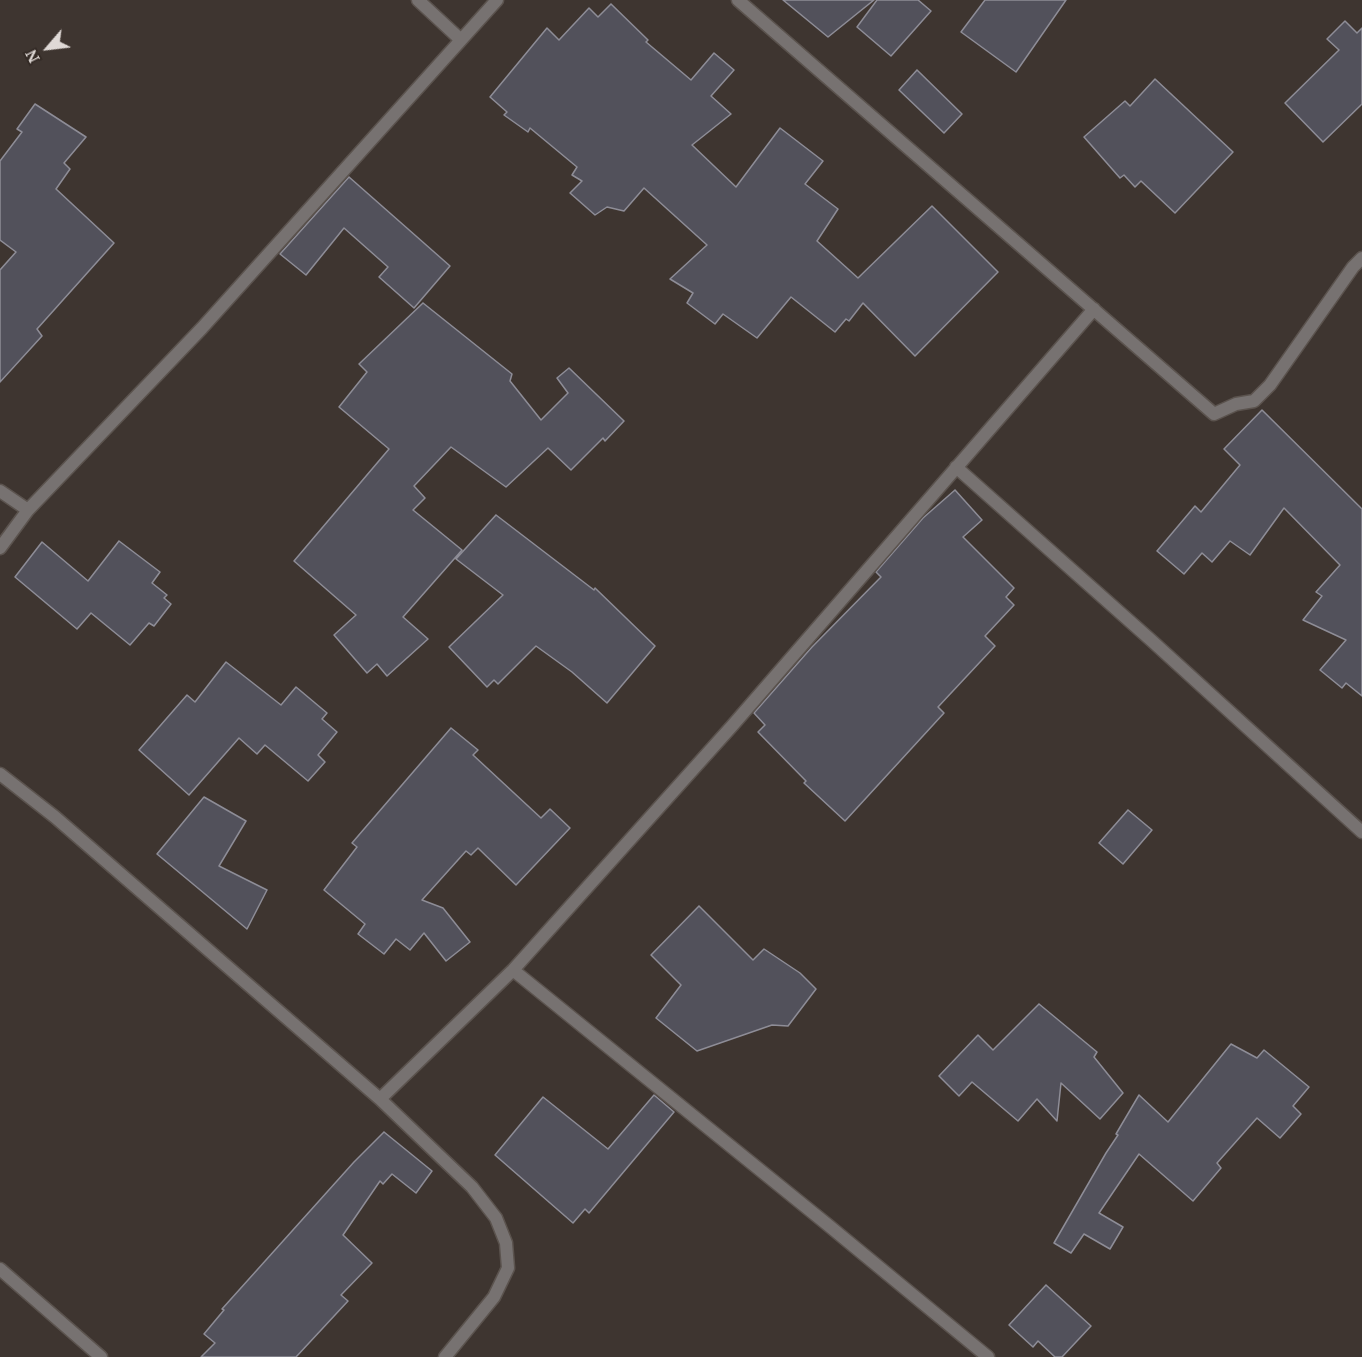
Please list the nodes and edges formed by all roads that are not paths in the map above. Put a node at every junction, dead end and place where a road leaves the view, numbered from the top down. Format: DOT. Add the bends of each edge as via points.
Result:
graph roads {
  1 [pos="418,0"];
  2 [pos="497,0"];
  3 [pos="738,0"];
  4 [pos="461,40"];
  5 [pos="1362,258"];
  6 [pos="1094,309"];
  7 [pos="956,467"];
  8 [pos="0,491"];
  9 [pos="28,510"];
  10 [pos="0,548"];
  11 [pos="0,774"];
  12 [pos="1362,832"];
  13 [pos="513,970"];
  14 [pos="380,1099"];
  15 [pos="0,1269"];
  16 [pos="101,1357"];
  17 [pos="445,1357"];
  18 [pos="987,1357"];
  1 -- 4 [label="street"];
  2 -- 4 [label="street"];
  3 -- 6 [label="street"];
  4 -- 9 [label="street" via="202,328"];
  5 -- 6 [label="street" via="1270,386 1254,401 1214,414"];
  6 -- 7 [label="street"];
  7 -- 12 [label="street"];
  7 -- 13 [label="street" via="740,717"];
  8 -- 9 [label="street"];
  9 -- 10 [label="street"];
  11 -- 14 [label="street" via="55,817"];
  13 -- 14 [label="street"];
  13 -- 18 [label="street"];
  14 -- 17 [label="street" via="472,1187 496,1218 506,1243 508,1268 494,1297"];
  15 -- 16 [label="street"];
}
